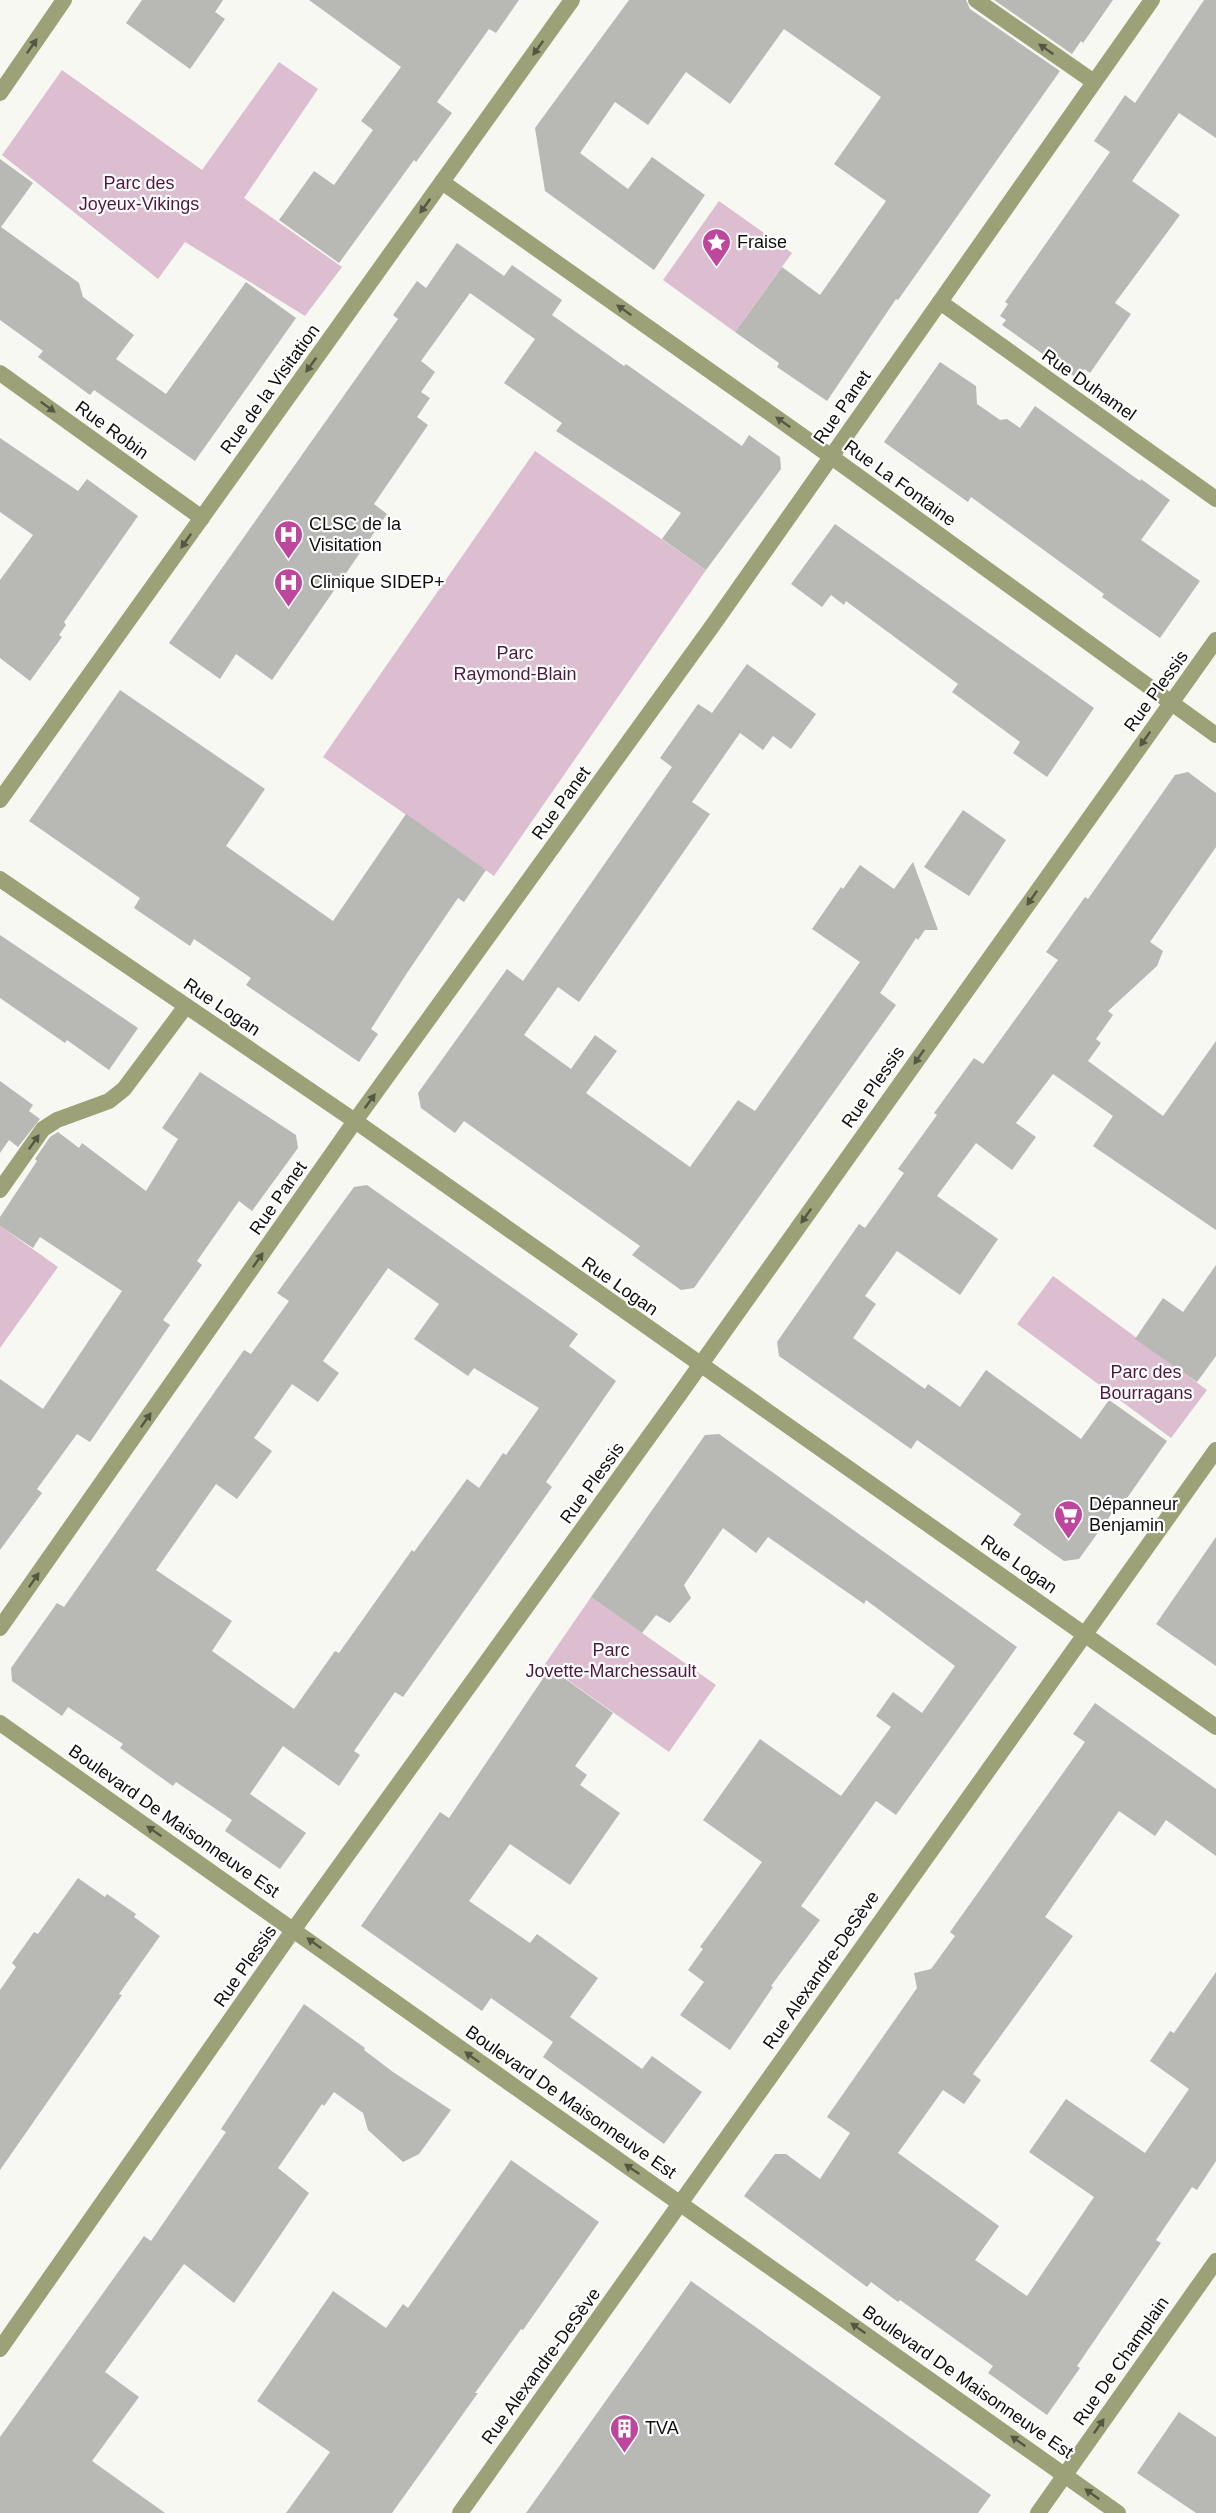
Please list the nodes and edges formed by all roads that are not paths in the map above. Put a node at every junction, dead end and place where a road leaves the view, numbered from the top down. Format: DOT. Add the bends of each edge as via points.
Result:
graph roads {
  1 [pos="64,0"];
  2 [pos="572,0"];
  3 [pos="976,0"];
  4 [pos="1152,0"];
  5 [pos="1094,82"];
  6 [pos="0,93"];
  7 [pos="442,182"];
  8 [pos="940,302"];
  9 [pos="0,373"];
  10 [pos="831,456"];
  11 [pos="1216,499"];
  12 [pos="201,518"];
  13 [pos="1216,640"];
  14 [pos="1170,703"];
  15 [pos="1216,735"];
  16 [pos="0,800"];
  17 [pos="0,879"];
  18 [pos="186,1006"];
  19 [pos="355,1121"];
  20 [pos="0,1190"];
  21 [pos="700,1365"];
  22 [pos="1216,1450"];
  23 [pos="0,1628"];
  24 [pos="1084,1633"];
  25 [pos="0,1723"];
  26 [pos="1216,1727"];
  27 [pos="294,1929"];
  28 [pos="680,2203"];
  29 [pos="1216,2261"];
  30 [pos="0,2349"];
  31 [pos="1065,2474"];
  32 [pos="460,2513"];
  33 [pos="1038,2513"];
  34 [pos="1118,2513"];
  6 -- 1 [label="street, one-way"];
  2 -- 7 [label="street, Rue de la Visitation, one-way"];
  5 -- 3 [label="street, one-way"];
  4 -- 5 [label="street, Rue Panet"];
  5 -- 8 [label="street, Rue Panet"];
  10 -- 7 [label="street, Rue La Fontaine, one-way"];
  7 -- 12 [label="street, Rue de la Visitation, one-way"];
  8 -- 10 [label="street, Rue Panet"];
  8 -- 11 [label="street, Rue Duhamel"];
  9 -- 12 [label="street, Rue Robin, one-way"];
  10 -- 14 [label="street, Rue La Fontaine"];
  19 -- 10 [label="street, Rue Panet, one-way"];
  12 -- 16 [label="street, Rue de la Visitation, one-way"];
  13 -- 14 [label="street, Rue Plessis"];
  14 -- 15 [label="street, Rue La Fontaine"];
  14 -- 21 [label="street, Rue Plessis, one-way"];
  17 -- 18 [label="street, Rue Logan"];
  18 -- 19 [label="street, Rue Logan"];
  20 -- 18 [label="street, one-way" via="43,1129 110,1101 124,1089"];
  19 -- 21 [label="street, Rue Logan"];
  23 -- 19 [label="street, Rue Panet, one-way"];
  21 -- 24 [label="street, Rue Logan"];
  21 -- 27 [label="street, Rue Plessis"];
  22 -- 24 [label="street, Rue Alexandre-DeSève"];
  24 -- 26 [label="street, Rue Logan"];
  24 -- 28 [label="street, Rue Alexandre-DeSève"];
  27 -- 25 [label="street, Boulevard De Maisonneuve Est, one-way"];
  28 -- 27 [label="street, Boulevard De Maisonneuve Est, one-way"];
  27 -- 30 [label="street, Rue Plessis"];
  31 -- 28 [label="street, Boulevard De Maisonneuve Est, one-way"];
  28 -- 32 [label="street, Rue Alexandre-DeSève"];
  31 -- 29 [label="street, Rue De Champlain, one-way"];
  31 -- 33 [label="street, Rue De Champlain"];
  34 -- 31 [label="street, Boulevard De Maisonneuve Est, one-way"];
}
